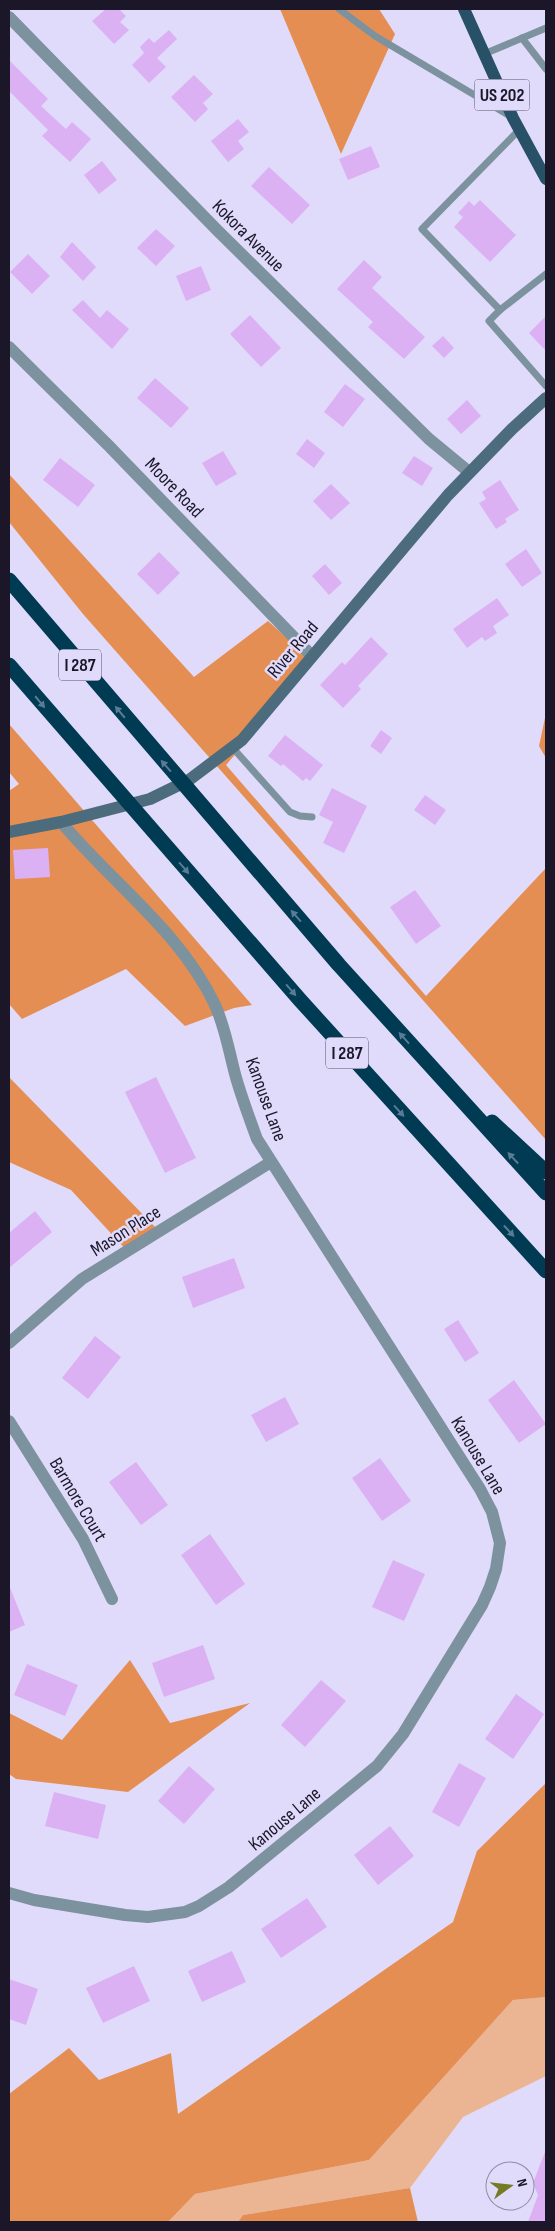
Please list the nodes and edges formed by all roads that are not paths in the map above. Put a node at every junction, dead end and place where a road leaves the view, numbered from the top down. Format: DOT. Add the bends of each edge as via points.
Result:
graph roads {
  1 [pos="339,9"];
  2 [pos="464,9"];
  3 [pos="9,17"];
  4 [pos="546,28"];
  5 [pos="522,38"];
  6 [pos="484,54"];
  7 [pos="546,69"];
  8 [pos="513,118"];
  9 [pos="519,130"];
  10 [pos="546,179"];
  11 [pos="546,274"];
  12 [pos="500,310"];
  13 [pos="9,347"];
  14 [pos="546,386"];
  15 [pos="546,398"];
  16 [pos="469,472"];
  17 [pos="9,580"];
  18 [pos="311,655"];
  19 [pos="9,665"];
  20 [pos="232,747"];
  21 [pos="312,817"];
  22 [pos="62,822"];
  23 [pos="9,832"];
  24 [pos="418,1054"];
  25 [pos="271,1162"];
  26 [pos="546,1172"];
  27 [pos="546,1193"];
  28 [pos="546,1271"];
  29 [pos="9,1343"];
  30 [pos="9,1421"];
  31 [pos="112,1599"];
  32 [pos="9,1892"];
  1 -- 8 [label="lane" via="375,36"];
  2 -- 6 [label="main road, US 202"];
  3 -- 16 [label="street, Kokora Avenue" via="218,231 429,439"];
  4 -- 5 [label="lane"];
  5 -- 6 [label="lane"];
  5 -- 7 [label="lane"];
  6 -- 8 [label="main road, US 202"];
  8 -- 9 [label="main road, US 202"];
  9 -- 10 [label="main road, US 202"];
  9 -- 12 [label="lane" via="422,229"];
  11 -- 12 [label="lane"];
  12 -- 14 [label="lane" via="489,321"];
  13 -- 18 [label="street, Moore Road" via="108,444"];
  15 -- 16 [label="street, River Road"];
  16 -- 18 [label="street, River Road"];
  24 -- 17 [label="highway, I 287, one-way" via="151,749"];
  18 -- 20 [label="street, River Road" via="242,740"];
  19 -- 28 [label="highway, I 287, one-way" via="151,832"];
  20 -- 21 [label="lane" via="290,812"];
  20 -- 22 [label="street, River Road" via="169,791 127,806"];
  22 -- 23 [label="street, River Road"];
  22 -- 25 [label="street, Kanouse Lane" via="86,851 140,904 186,958 205,986 227,1037 235,1074 257,1139"];
  24 -- 26 [label="highway"];
  27 -- 24 [label="highway, I 287, one-way"];
  25 -- 29 [label="street, Mason Place" via="82,1279"];
  25 -- 32 [label="street, Kanouse Lane" via="492,1512 500,1543 490,1587 403,1734 376,1766 217,1896 185,1912 148,1917 34,1900"];
  30 -- 31 [label="street, Barmore Court" via="83,1539"];
}
